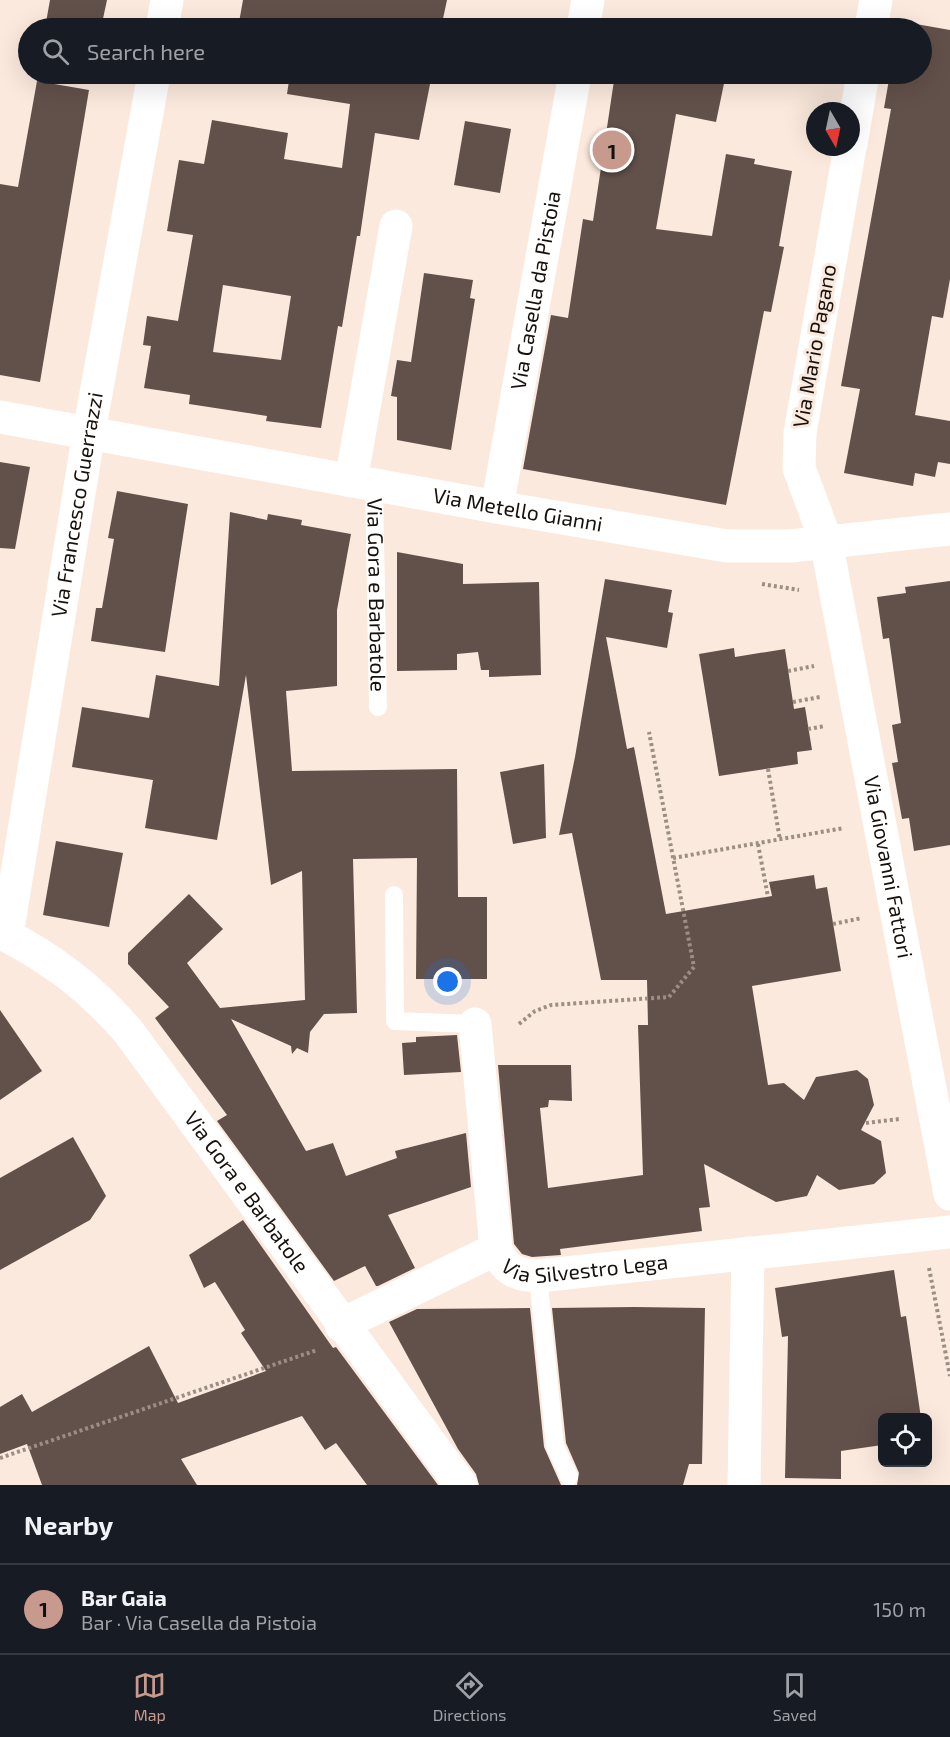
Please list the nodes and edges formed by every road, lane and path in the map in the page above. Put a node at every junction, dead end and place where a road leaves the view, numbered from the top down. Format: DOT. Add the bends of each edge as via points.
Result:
graph roads {
  1 [pos="167,0"];
  2 [pos="588,0"];
  3 [pos="876,0"];
  4 [pos="164,18"];
  5 [pos="585,18"];
  6 [pos="873,18"];
  7 [pos="152,84"];
  8 [pos="573,84"];
  9 [pos="861,84"];
  10 [pos="858,102"];
  11 [pos="849,156"];
  12 [pos="396,226"];
  13 [pos="0,417"];
  14 [pos="89,432"];
  15 [pos="362,482"];
  16 [pos="497,507"];
  17 [pos="950,529"];
  18 [pos="826,541"];
  19 [pos="753,582"];
  20 [pos="807,592"];
  21 [pos="821,665"];
  22 [pos="788,671"];
  23 [pos="827,696"];
  24 [pos="793,702"];
  25 [pos="378,708"];
  26 [pos="832,725"];
  27 [pos="808,729"];
  28 [pos="649,732"];
  29 [pos="768,769"];
  30 [pos="851,826"];
  31 [pos="780,840"];
  32 [pos="758,844"];
  33 [pos="673,858"];
  34 [pos="394,894"];
  35 [pos="768,897"];
  36 [pos="868,917"];
  37 [pos="833,924"];
  38 [pos="3,934"];
  39 [pos="474,1024"];
  40 [pos="519,1024"];
  41 [pos="905,1118"];
  42 [pos="866,1123"];
  43 [pos="950,1194"];
  44 [pos="950,1232"];
  45 [pos="912,1236"];
  46 [pos="496,1249"];
  47 [pos="748,1253"];
  48 [pos="538,1276"];
  49 [pos="348,1333"];
  50 [pos="950,1376"];
  51 [pos="0,1458"];
  52 [pos="569,1477"];
  53 [pos="461,1485"];
  54 [pos="744,1485"];
  1 -- 4 [label="street"];
  2 -- 5 [label="street"];
  3 -- 6 [label="street"];
  7 -- 14 [label="street, Via Francesco Guerrazzi"];
  8 -- 16 [label="street, Via Casella da Pistoia"];
  9 -- 10 [label="street, Via Mario Pagano"];
  11 -- 18 [label="street, Via Mario Pagano" via="798,452 803,483"];
  12 -- 15 [label="street"];
  13 -- 14 [label="street, Via Metello Gianni"];
  14 -- 15 [label="street, Via Metello Gianni"];
  14 -- 38 [label="street, Via Francesco Guerrazzi"];
  15 -- 16 [label="street, Via Metello Gianni"];
  15 -- 25 [label="lane, Via Gora e Barbatole"];
  16 -- 18 [label="street, Via Metello Gianni" via="727,546 762,548"];
  17 -- 18 [label="street, Via Metello Gianni"];
  18 -- 43 [label="street, Via Giovanni Fattori"];
  19 -- 20 [label="path"];
  21 -- 22 [label="path"];
  23 -- 24 [label="path"];
  26 -- 27 [label="path"];
  28 -- 33 [label="path"];
  29 -- 31 [label="path"];
  30 -- 31 [label="path"];
  31 -- 32 [label="path"];
  32 -- 33 [label="path"];
  32 -- 35 [label="path"];
  33 -- 40 [label="path" via="694,967 669,997 551,1005 535,1011"];
  34 -- 39 [label="lane" via="395,1022"];
  36 -- 37 [label="path"];
  38 -- 49 [label="street, Via Gora e Barbatole" via="60,967 128,1031"];
  39 -- 46 [label="street"];
  41 -- 42 [label="path"];
  44 -- 45 [label="street, Via Silvestro Lega"];
  45 -- 47 [label="street, Via Silvestro Lega"];
  45 -- 50 [label="path" via="915,1254 928,1260"];
  46 -- 48 [label="street, Via Silvestro Lega" via="503,1265 514,1272"];
  46 -- 49 [label="street, Via Silvestro Lega"];
  47 -- 48 [label="street, Via Silvestro Lega"];
  47 -- 54 [label="street"];
  48 -- 52 [label="lane" via="555,1446"];
  49 -- 51 [label="path" via="338,1343"];
  49 -- 53 [label="street, Via Gora e Barbatole"];
}
